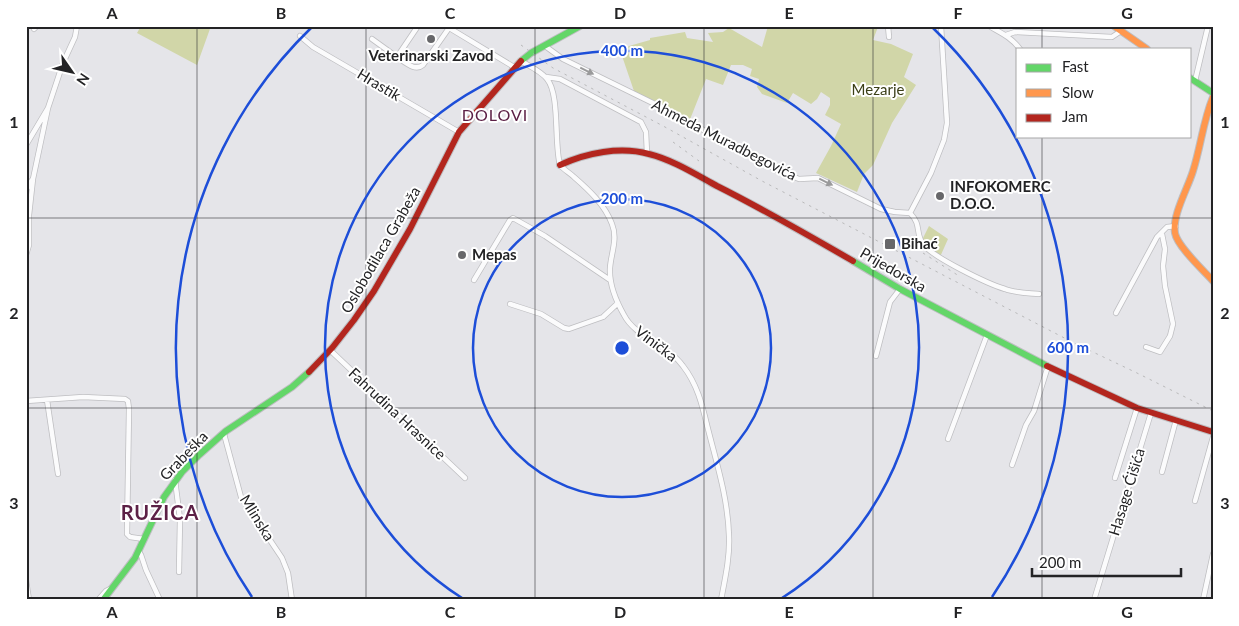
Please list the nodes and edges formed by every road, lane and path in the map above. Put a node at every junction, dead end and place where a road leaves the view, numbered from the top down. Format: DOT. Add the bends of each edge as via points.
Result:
graph roads {
  1 [pos="77,26"];
  2 [pos="418,26"];
  3 [pos="580,26"];
  4 [pos="888,26"];
  5 [pos="941,26"];
  6 [pos="989,26"];
  7 [pos="1114,26"];
  8 [pos="1208,26"];
  9 [pos="448,27"];
  10 [pos="1121,31"];
  11 [pos="1006,35"];
  12 [pos="300,36"];
  13 [pos="889,37"];
  14 [pos="372,39"];
  15 [pos="545,46"];
  16 [pos="1019,48"];
  17 [pos="1146,48"];
  18 [pos="397,57"];
  19 [pos="521,61"];
  20 [pos="514,68"];
  21 [pos="546,77"];
  22 [pos="1192,80"];
  23 [pos="1210,92"];
  24 [pos="1213,98"];
  25 [pos="48,108"];
  26 [pos="459,132"];
  27 [pos="26,145"];
  28 [pos="647,154"];
  29 [pos="560,165"];
  30 [pos="33,179"];
  31 [pos="26,190"];
  32 [pos="910,213"];
  33 [pos="1176,226"];
  34 [pos="1162,234"];
  35 [pos="26,255"];
  36 [pos="474,280"];
  37 [pos="610,280"];
  38 [pos="1213,281"];
  39 [pos="900,289"];
  40 [pos="1039,294"];
  41 [pos="618,303"];
  42 [pos="510,304"];
  43 [pos="1116,313"];
  44 [pos="987,335"];
  45 [pos="1146,347"];
  46 [pos="330,350"];
  47 [pos="876,356"];
  48 [pos="1048,366"];
  49 [pos="47,400"];
  50 [pos="26,401"];
  51 [pos="1137,408"];
  52 [pos="1151,413"];
  53 [pos="1176,420"];
  54 [pos="1213,432"];
  55 [pos="224,434"];
  56 [pos="1213,438"];
  57 [pos="948,439"];
  58 [pos="1012,465"];
  59 [pos="1162,472"];
  60 [pos="58,474"];
  61 [pos="465,478"];
  62 [pos="1115,478"];
  63 [pos="175,480"];
  64 [pos="1195,501"];
  65 [pos="144,539"];
  66 [pos="139,552"];
  67 [pos="1213,554"];
  68 [pos="180,572"];
  69 [pos="26,580"];
  70 [pos="110,589"];
  71 [pos="29,600"];
  72 [pos="98,600"];
  73 [pos="102,600"];
  74 [pos="160,600"];
  75 [pos="292,600"];
  76 [pos="721,600"];
  77 [pos="1094,600"];
  78 [pos="1203,600"];
  1 -- 25 [label="street"];
  2 -- 18 [label="street"];
  3 -- 15 [label="street, Oslobodilaca Grabeža"];
  4 -- 13 [label="street"];
  5 -- 32 [label="street" via="945,131 941,150"];
  6 -- 11 [label="street"];
  7 -- 10 [label="street"];
  8 -- 22 [label="street"];
  9 -- 18 [label="street" via="420,68"];
  9 -- 20 [label="street"];
  10 -- 11 [label="street" via="1112,37 1015,32"];
  10 -- 17 [label="street"];
  11 -- 16 [label="street"];
  12 -- 26 [label="street, Hrastik"];
  14 -- 18 [label="street"];
  15 -- 19 [label="street, Oslobodilaca Grabeža"];
  15 -- 32 [label="street, Ahmeda Muradbegovića, one-way" via="564,60 661,107 779,171 799,180 818,178 881,209"];
  19 -- 20 [label="street, Oslobodilaca Grabeža"];
  19 -- 21 [label="street"];
  20 -- 26 [label="street, Oslobodilaca Grabeža"];
  21 -- 28 [label="street" via="560,79 641,122 646,132"];
  21 -- 29 [label="street" via="553,95"];
  22 -- 23 [label="street"];
  24 -- 33 [label="street" via="1201,130"];
  25 -- 27 [label="street"];
  25 -- 30 [label="street"];
  26 -- 46 [label="street, Oslobodilaca Grabeža" via="389,266 354,322"];
  28 -- 29 [label="street, Prijedorska" via="630,151 590,154"];
  28 -- 39 [label="street, Prijedorska" via="668,160 778,217"];
  29 -- 37 [label="street, Vinička" via="593,195 612,223 614,244"];
  30 -- 31 [label="street"];
  30 -- 35 [label="street"];
  32 -- 40 [label="street" via="916,219 922,244 940,257 1006,290"];
  33 -- 34 [label="street" via="1168,227"];
  33 -- 38 [label="street" via="1177,238"];
  34 -- 43 [label="street" via="1157,237"];
  34 -- 45 [label="street" via="1172,329 1160,352"];
  36 -- 37 [label="street" via="514,218"];
  37 -- 41 [label="street, Vinička"];
  39 -- 44 [label="street, Prijedorska"];
  39 -- 47 [label="street" via="890,302"];
  41 -- 42 [label="street" via="603,317 569,329 541,314"];
  41 -- 76 [label="street, Vinička" via="633,327 679,361 694,383 701,402 728,521 728,558"];
  44 -- 48 [label="street, Prijedorska"];
  44 -- 57 [label="street"];
  46 -- 55 [label="street, Oslobodilaca Grabeža" via="294,386"];
  46 -- 61 [label="street, Fahrudina Hrasnice"];
  48 -- 51 [label="street, Prijedorska"];
  48 -- 58 [label="street"];
  49 -- 50 [label="street"];
  49 -- 60 [label="street"];
  49 -- 65 [label="street" via="98,397 125,399 129,404 128,534"];
  51 -- 52 [label="street, Prijedorska"];
  51 -- 62 [label="street"];
  52 -- 53 [label="street, Prijedorska"];
  52 -- 77 [label="street, Hasage Ćišića"];
  53 -- 54 [label="street, Prijedorska"];
  53 -- 59 [label="street"];
  55 -- 63 [label="street, Grabeška"];
  55 -- 75 [label="street, Mlinska" via="241,497 282,558"];
  56 -- 64 [label="street"];
  63 -- 65 [label="street, Grabeška"];
  63 -- 68 [label="street" via="180,519"];
  65 -- 66 [label="street, Grabeška"];
  66 -- 70 [label="street, Grabeška"];
  66 -- 74 [label="street"];
  67 -- 78 [label="street"];
  69 -- 71 [label="street"];
  70 -- 72 [label="street"];
  70 -- 73 [label="street, Grabeška"];
}
